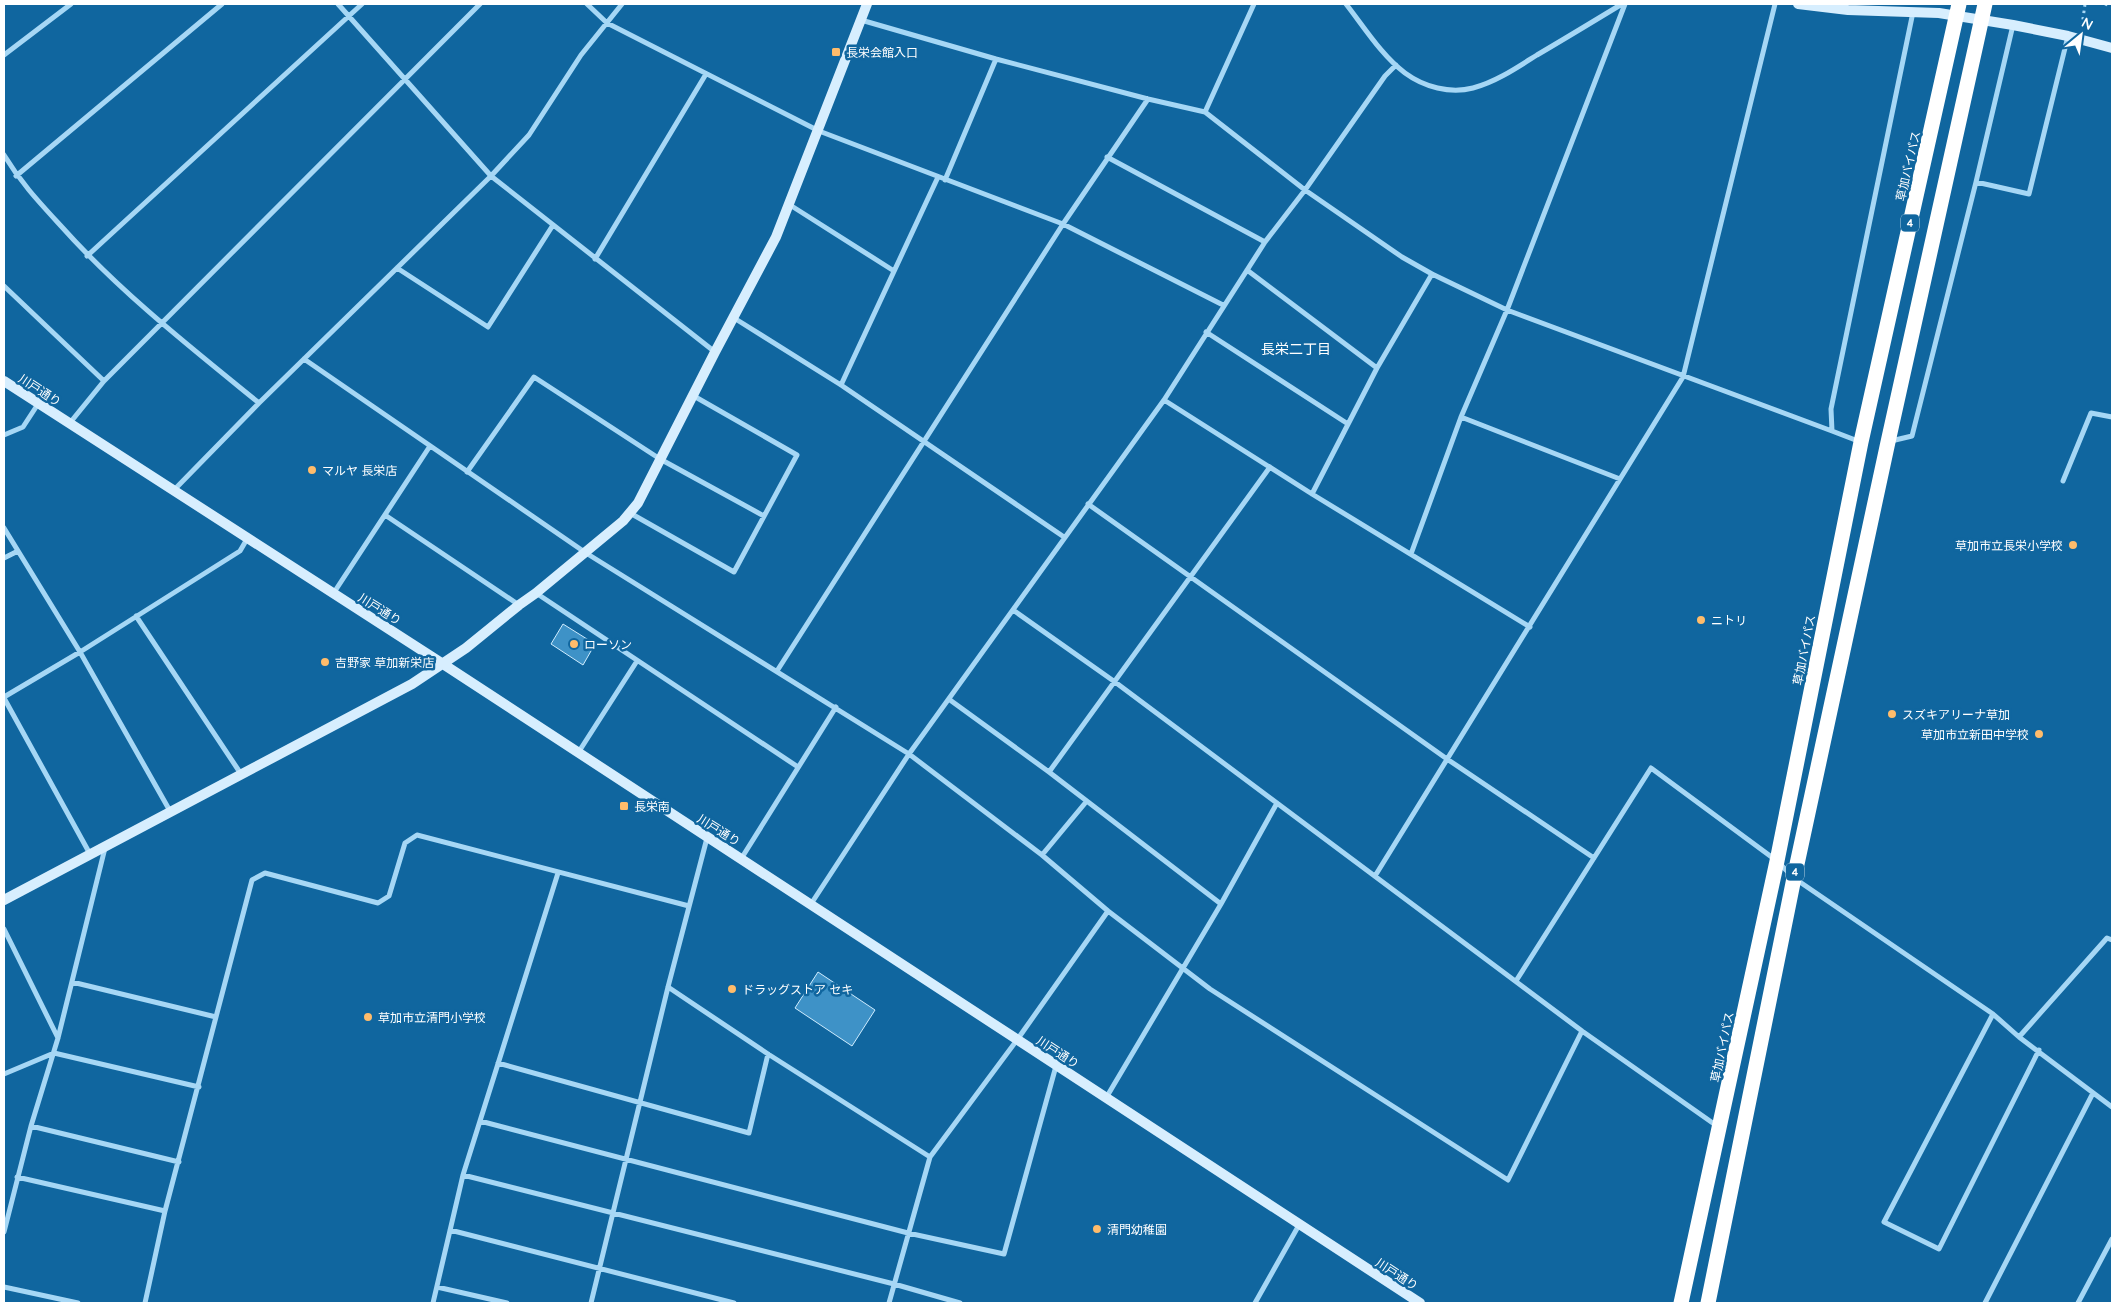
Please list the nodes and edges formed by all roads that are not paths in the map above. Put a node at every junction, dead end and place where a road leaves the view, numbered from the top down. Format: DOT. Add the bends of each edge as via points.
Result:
graph roads {
  1 [pos="71,4"];
  2 [pos="222,4"];
  3 [pos="338,4"];
  4 [pos="362,4"];
  5 [pos="480,4"];
  6 [pos="588,4"];
  7 [pos="622,4"];
  8 [pos="868,4"];
  9 [pos="1254,4"];
  10 [pos="1346,4"];
  11 [pos="1623,4"];
  12 [pos="1775,4"];
  13 [pos="1798,4"];
  14 [pos="1985,4"];
  15 [pos="1958,10"];
  16 [pos="1913,12"];
  17 [pos="349,16"];
  18 [pos="862,20"];
  19 [pos="1981,20"];
  20 [pos="607,23"];
  21 [pos="2012,25"];
  22 [pos="2068,36"];
  23 [pos="2112,48"];
  24 [pos="4,55"];
  25 [pos="996,59"];
  26 [pos="1396,66"];
  27 [pos="706,74"];
  28 [pos="405,79"];
  29 [pos="1148,99"];
  30 [pos="1205,112"];
  31 [pos="818,131"];
  32 [pos="4,156"];
  33 [pos="1107,157"];
  34 [pos="16,176"];
  35 [pos="491,176"];
  36 [pos="938,177"];
  37 [pos="945,180"];
  38 [pos="1976,182"];
  39 [pos="1305,190"];
  40 [pos="790,205"];
  41 [pos="1064,224"];
  42 [pos="553,225"];
  43 [pos="1265,242"];
  44 [pos="87,256"];
  45 [pos="596,259"];
  46 [pos="397,268"];
  47 [pos="1247,270"];
  48 [pos="894,271"];
  49 [pos="1432,274"];
  50 [pos="4,286"];
  51 [pos="1223,305"];
  52 [pos="1507,310"];
  53 [pos="734,318"];
  54 [pos="161,324"];
  55 [pos="1206,332"];
  56 [pos="715,352"];
  57 [pos="304,359"];
  58 [pos="1377,368"];
  59 [pos="1683,377"];
  60 [pos="4,381"];
  61 [pos="104,381"];
  62 [pos="841,385"];
  63 [pos="692,395"];
  64 [pos="1164,400"];
  65 [pos="259,403"];
  66 [pos="38,404"];
  67 [pos="1461,417"];
  68 [pos="2112,417"];
  69 [pos="69,424"];
  70 [pos="1348,424"];
  71 [pos="1832,431"];
  72 [pos="4,435"];
  73 [pos="924,441"];
  74 [pos="1861,442"];
  75 [pos="1888,442"];
  76 [pos="430,446"];
  77 [pos="660,459"];
  78 [pos="1270,467"];
  79 [pos="467,472"];
  80 [pos="1620,479"];
  81 [pos="2063,481"];
  82 [pos="174,490"];
  83 [pos="1312,494"];
  84 [pos="1088,504"];
  85 [pos="630,513"];
  86 [pos="385,516"];
  87 [pos="764,516"];
  88 [pos="4,528"];
  89 [pos="1064,537"];
  90 [pos="247,539"];
  91 [pos="18,551"];
  92 [pos="586,553"];
  93 [pos="1411,554"];
  94 [pos="4,558"];
  95 [pos="1190,578"];
  96 [pos="536,593"];
  97 [pos="333,594"];
  98 [pos="519,605"];
  99 [pos="1013,610"];
  100 [pos="136,616"];
  101 [pos="1530,627"];
  102 [pos="80,652"];
  103 [pos="637,661"];
  104 [pos="443,664"];
  105 [pos="777,671"];
  106 [pos="1115,682"];
  107 [pos="4,698"];
  108 [pos="950,700"];
  109 [pos="836,707"];
  110 [pos="578,753"];
  111 [pos="909,754"];
  112 [pos="1447,759"];
  113 [pos="798,767"];
  114 [pos="1049,772"];
  115 [pos="241,774"];
  116 [pos="1086,802"];
  117 [pos="1277,803"];
  118 [pos="170,812"];
  119 [pos="707,838"];
  120 [pos="106,845"];
  121 [pos="90,854"];
  122 [pos="1042,855"];
  123 [pos="741,858"];
  124 [pos="1594,858"];
  125 [pos="1777,861"];
  126 [pos="558,873"];
  127 [pos="1375,876"];
  128 [pos="1794,878"];
  129 [pos="4,900"];
  130 [pos="1221,904"];
  131 [pos="811,905"];
  132 [pos="688,906"];
  133 [pos="1108,911"];
  134 [pos="4,929"];
  135 [pos="2112,940"];
  136 [pos="1182,968"];
  137 [pos="1516,981"];
  138 [pos="72,982"];
  139 [pos="668,987"];
  140 [pos="1993,1014"];
  141 [pos="216,1017"];
  142 [pos="1582,1031"];
  143 [pos="2019,1037"];
  144 [pos="58,1038"];
  145 [pos="1017,1040"];
  146 [pos="2039,1050"];
  147 [pos="54,1052"];
  148 [pos="768,1054"];
  149 [pos="498,1063"];
  150 [pos="1056,1066"];
  151 [pos="4,1074"];
  152 [pos="199,1087"];
  153 [pos="2093,1093"];
  154 [pos="1106,1098"];
  155 [pos="640,1102"];
  156 [pos="2112,1106"];
  157 [pos="480,1121"];
  158 [pos="31,1126"];
  159 [pos="1720,1128"];
  160 [pos="930,1157"];
  161 [pos="625,1158"];
  162 [pos="179,1162"];
  163 [pos="463,1175"];
  164 [pos="17,1177"];
  165 [pos="165,1211"];
  166 [pos="614,1214"];
  167 [pos="1299,1225"];
  168 [pos="450,1230"];
  169 [pos="4,1232"];
  170 [pos="908,1233"];
  171 [pos="2112,1239"];
  172 [pos="600,1269"];
  173 [pos="894,1284"];
  174 [pos="4,1287"];
  175 [pos="437,1287"];
  176 [pos="78,1303"];
  177 [pos="145,1303"];
  178 [pos="433,1303"];
  179 [pos="506,1303"];
  180 [pos="591,1303"];
  181 [pos="734,1303"];
  182 [pos="889,1303"];
  183 [pos="960,1303"];
  184 [pos="1255,1303"];
  185 [pos="1420,1303"];
  186 [pos="1681,1303"];
  187 [pos="1708,1303"];
  188 [pos="1985,1303"];
  189 [pos="2078,1303"];
  1 -- 24 [label="street"];
  2 -- 34 [label="street"];
  3 -- 17 [label="street"];
  4 -- 17 [label="street"];
  5 -- 28 [label="street"];
  6 -- 20 [label="street"];
  7 -- 20 [label="street"];
  8 -- 18 [label="street"];
  9 -- 30 [label="street"];
  10 -- 26 [label="street"];
  11 -- 26 [label="street" via="1505,75 1474,88 1437,88 1416,80"];
  11 -- 52 [label="street"];
  12 -- 59 [label="street"];
  13 -- 16 [label="street" via="1848,10"];
  14 -- 19 [label="highway, 4"];
  15 -- 16 [label="street"];
  15 -- 19 [label="street"];
  15 -- 74 [label="highway, 草加バイパス / 4"];
  16 -- 71 [label="street" via="1832,409"];
  17 -- 28 [label="street"];
  17 -- 44 [label="street"];
  18 -- 25 [label="street"];
  18 -- 31 [label="street"];
  19 -- 21 [label="street"];
  19 -- 75 [label="highway, 4"];
  20 -- 27 [label="street"];
  20 -- 35 [label="street" via="581,55 529,135"];
  21 -- 22 [label="street"];
  21 -- 38 [label="street"];
  22 -- 23 [label="street"];
  22 -- 38 [label="street" via="2030,194"];
  25 -- 29 [label="street"];
  25 -- 37 [label="street"];
  26 -- 39 [label="street" via="1385,76"];
  27 -- 31 [label="street"];
  27 -- 45 [label="street"];
  28 -- 35 [label="street"];
  28 -- 54 [label="street"];
  29 -- 30 [label="street"];
  29 -- 33 [label="street"];
  30 -- 39 [label="street"];
  31 -- 36 [label="street"];
  31 -- 40 [label="street"];
  32 -- 34 [label="street"];
  33 -- 41 [label="street"];
  33 -- 43 [label="street"];
  34 -- 44 [label="street"];
  35 -- 42 [label="street"];
  35 -- 46 [label="street"];
  36 -- 37 [label="street"];
  36 -- 48 [label="street"];
  37 -- 41 [label="street"];
  38 -- 75 [label="street" via="1912,436"];
  39 -- 43 [label="street"];
  39 -- 49 [label="street"];
  40 -- 48 [label="street"];
  40 -- 53 [label="street"];
  41 -- 51 [label="street"];
  41 -- 73 [label="street"];
  42 -- 45 [label="street"];
  42 -- 46 [label="street" via="488,327"];
  43 -- 47 [label="street"];
  44 -- 54 [label="street"];
  45 -- 56 [label="street"];
  46 -- 57 [label="street"];
  47 -- 51 [label="street"];
  47 -- 58 [label="street"];
  48 -- 62 [label="street"];
  49 -- 52 [label="street"];
  49 -- 58 [label="street"];
  50 -- 61 [label="street"];
  51 -- 55 [label="street"];
  52 -- 59 [label="street"];
  52 -- 67 [label="street"];
  53 -- 56 [label="street"];
  53 -- 62 [label="street"];
  54 -- 61 [label="street"];
  54 -- 65 [label="street"];
  55 -- 64 [label="street"];
  55 -- 70 [label="street"];
  56 -- 63 [label="street"];
  57 -- 65 [label="street"];
  57 -- 76 [label="street"];
  58 -- 70 [label="street"];
  59 -- 71 [label="street"];
  59 -- 80 [label="street"];
  60 -- 66 [label="street, 川戸通り"];
  61 -- 69 [label="street"];
  62 -- 73 [label="street"];
  63 -- 77 [label="street"];
  63 -- 87 [label="street" via="797,455"];
  64 -- 78 [label="street"];
  64 -- 84 [label="street"];
  65 -- 82 [label="street"];
  66 -- 69 [label="street, 川戸通り"];
  66 -- 72 [label="street" via="23,427"];
  67 -- 80 [label="street"];
  67 -- 93 [label="street"];
  68 -- 81 [label="street" via="2092,413"];
  69 -- 82 [label="street, 川戸通り"];
  70 -- 83 [label="street"];
  71 -- 74 [label="street"];
  73 -- 89 [label="street"];
  73 -- 105 [label="street"];
  74 -- 125 [label="highway, 草加バイパス / 4"];
  75 -- 128 [label="highway, 4"];
  76 -- 79 [label="street"];
  76 -- 86 [label="street"];
  77 -- 79 [label="street" via="534,377"];
  77 -- 85 [label="street"];
  77 -- 87 [label="street"];
  78 -- 83 [label="street"];
  78 -- 95 [label="street"];
  79 -- 92 [label="street"];
  80 -- 101 [label="street"];
  82 -- 90 [label="street, 川戸通り"];
  83 -- 93 [label="street"];
  84 -- 89 [label="street"];
  84 -- 95 [label="street"];
  85 -- 87 [label="street" via="734,572"];
  85 -- 92 [label="street"];
  86 -- 97 [label="street"];
  86 -- 98 [label="street"];
  88 -- 91 [label="street"];
  89 -- 99 [label="street"];
  90 -- 97 [label="street, 川戸通り"];
  90 -- 100 [label="street" via="240,551"];
  91 -- 94 [label="street"];
  91 -- 102 [label="street"];
  92 -- 96 [label="street"];
  92 -- 105 [label="street"];
  93 -- 101 [label="street"];
  95 -- 106 [label="street"];
  95 -- 112 [label="street"];
  96 -- 98 [label="street"];
  96 -- 103 [label="street"];
  97 -- 104 [label="street, 川戸通り"];
  98 -- 104 [label="street"];
  99 -- 106 [label="street"];
  99 -- 108 [label="street"];
  100 -- 102 [label="street"];
  100 -- 115 [label="street"];
  101 -- 112 [label="street"];
  102 -- 107 [label="street"];
  102 -- 118 [label="street"];
  103 -- 110 [label="street"];
  103 -- 113 [label="street"];
  104 -- 110 [label="street, 川戸通り"];
  104 -- 115 [label="street" via="412,684"];
  105 -- 109 [label="street"];
  106 -- 114 [label="street"];
  106 -- 117 [label="street"];
  107 -- 121 [label="street"];
  108 -- 111 [label="street"];
  108 -- 114 [label="street"];
  109 -- 111 [label="street"];
  109 -- 113 [label="street"];
  110 -- 119 [label="street, 川戸通り"];
  111 -- 122 [label="street"];
  111 -- 131 [label="street"];
  112 -- 124 [label="street"];
  112 -- 127 [label="street"];
  113 -- 123 [label="street"];
  114 -- 116 [label="street"];
  115 -- 118 [label="street"];
  116 -- 122 [label="street"];
  116 -- 130 [label="street"];
  117 -- 127 [label="street"];
  117 -- 130 [label="street"];
  118 -- 120 [label="street"];
  119 -- 123 [label="street, 川戸通り"];
  119 -- 132 [label="street"];
  120 -- 121 [label="street"];
  120 -- 138 [label="street"];
  121 -- 129 [label="street"];
  122 -- 133 [label="street"];
  123 -- 131 [label="street, 川戸通り"];
  124 -- 125 [label="street" via="1651,768"];
  124 -- 137 [label="street"];
  125 -- 128 [label="street"];
  125 -- 159 [label="highway, 草加バイパス / 4"];
  126 -- 132 [label="street"];
  126 -- 141 [label="street" via="417,835 405,843 389,896 378,903 265,873 252,880"];
  126 -- 149 [label="street"];
  127 -- 137 [label="street"];
  128 -- 140 [label="street"];
  128 -- 187 [label="highway, 4"];
  130 -- 136 [label="street"];
  131 -- 145 [label="street, 川戸通り"];
  132 -- 139 [label="street"];
  133 -- 136 [label="street"];
  133 -- 145 [label="street"];
  134 -- 144 [label="street"];
  135 -- 143 [label="street" via="2107,938"];
  136 -- 142 [label="street" via="1210,990 1508,1180"];
  136 -- 154 [label="street"];
  137 -- 142 [label="street"];
  138 -- 141 [label="street"];
  138 -- 144 [label="street"];
  139 -- 148 [label="street"];
  139 -- 155 [label="street"];
  140 -- 143 [label="street"];
  140 -- 146 [label="street" via="1884,1222 1939,1249"];
  141 -- 152 [label="street"];
  142 -- 159 [label="street"];
  143 -- 146 [label="street"];
  144 -- 147 [label="street"];
  145 -- 150 [label="street, 川戸通り"];
  145 -- 160 [label="street"];
  146 -- 153 [label="street"];
  147 -- 151 [label="street"];
  147 -- 152 [label="street"];
  147 -- 158 [label="street"];
  148 -- 155 [label="street" via="749,1133"];
  148 -- 160 [label="street"];
  149 -- 155 [label="street"];
  149 -- 157 [label="street"];
  150 -- 154 [label="street, 川戸通り"];
  150 -- 170 [label="street" via="1004,1254"];
  152 -- 162 [label="street"];
  153 -- 156 [label="street"];
  153 -- 188 [label="street"];
  154 -- 167 [label="street, 川戸通り"];
  155 -- 161 [label="street"];
  157 -- 161 [label="street"];
  157 -- 163 [label="street"];
  158 -- 162 [label="street"];
  158 -- 164 [label="street"];
  159 -- 186 [label="highway, 草加バイパス / 4"];
  160 -- 170 [label="street"];
  161 -- 166 [label="street"];
  161 -- 170 [label="street"];
  162 -- 165 [label="street"];
  163 -- 166 [label="street"];
  163 -- 168 [label="street"];
  164 -- 165 [label="street"];
  164 -- 169 [label="street"];
  165 -- 177 [label="street"];
  166 -- 172 [label="street"];
  166 -- 173 [label="street"];
  167 -- 184 [label="street"];
  167 -- 185 [label="street, 川戸通り"];
  168 -- 172 [label="street"];
  168 -- 175 [label="street"];
  170 -- 173 [label="street"];
  171 -- 189 [label="street"];
  172 -- 180 [label="street"];
  172 -- 181 [label="street"];
  173 -- 182 [label="street"];
  173 -- 183 [label="street"];
  174 -- 176 [label="street"];
  175 -- 178 [label="street"];
  175 -- 179 [label="street"];
}
